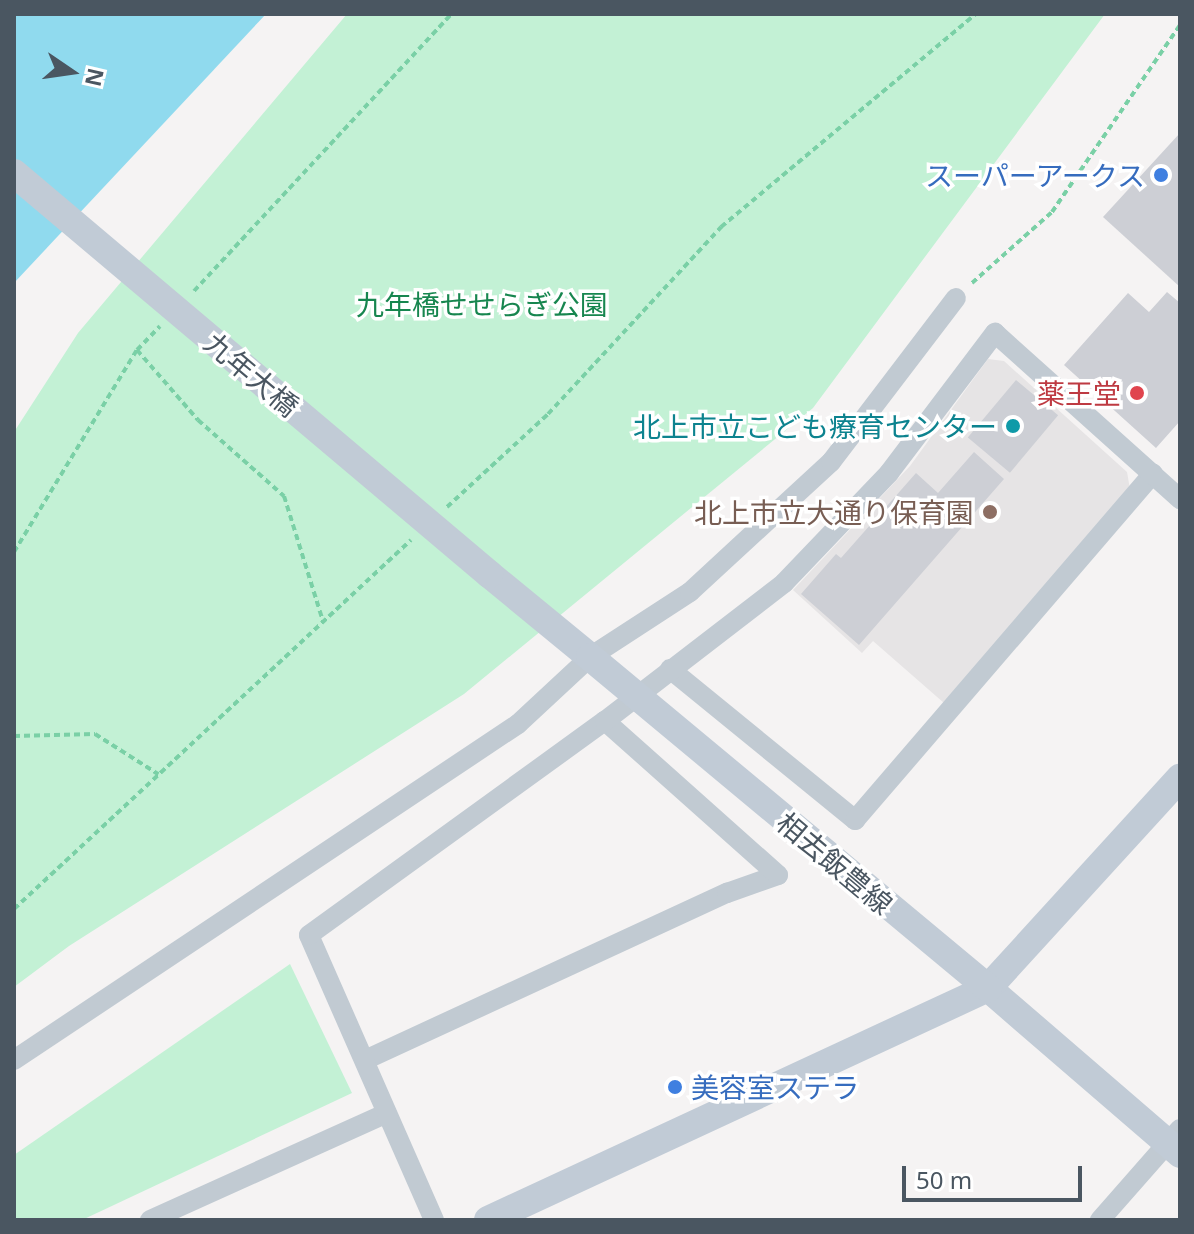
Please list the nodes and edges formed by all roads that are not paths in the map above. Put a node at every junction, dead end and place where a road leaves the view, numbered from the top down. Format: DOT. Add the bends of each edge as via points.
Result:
graph roads {
  1 [pos="14,173"];
  2 [pos="956,298"];
  3 [pos="1153,474"];
  4 [pos="1180,499"];
  5 [pos="489,574"];
  6 [pos="590,657"];
  7 [pos="670,669"];
  8 [pos="605,721"];
  9 [pos="1180,778"];
  10 [pos="988,988"];
  11 [pos="14,1060"];
  12 [pos="365,1060"];
  13 [pos="385,1114"];
  14 [pos="1176,1142"];
  15 [pos="150,1220"];
  16 [pos="434,1220"];
  17 [pos="488,1220"];
  18 [pos="1100,1220"];
  1 -- 5 [label="main road, 九年大橋, bridge"];
  2 -- 6 [label="street" via="831,462 690,592"];
  3 -- 4 [label="street"];
  3 -- 7 [label="street" via="995,333 889,473 784,583"];
  3 -- 7 [label="street" via="855,820"];
  5 -- 6 [label="main road, 相去飯豊線"];
  6 -- 10 [label="main road, 相去飯豊線, bridge"];
  6 -- 11 [label="street" via="518,724"];
  7 -- 8 [label="street"];
  8 -- 12 [label="street" via="309,935"];
  8 -- 12 [label="street" via="778,875 727,893"];
  9 -- 10 [label="main road"];
  10 -- 14 [label="main road, 相去飯豊線"];
  10 -- 17 [label="main road"];
  12 -- 13 [label="street"];
  13 -- 15 [label="street"];
  13 -- 16 [label="street"];
  14 -- 18 [label="street"];
}
